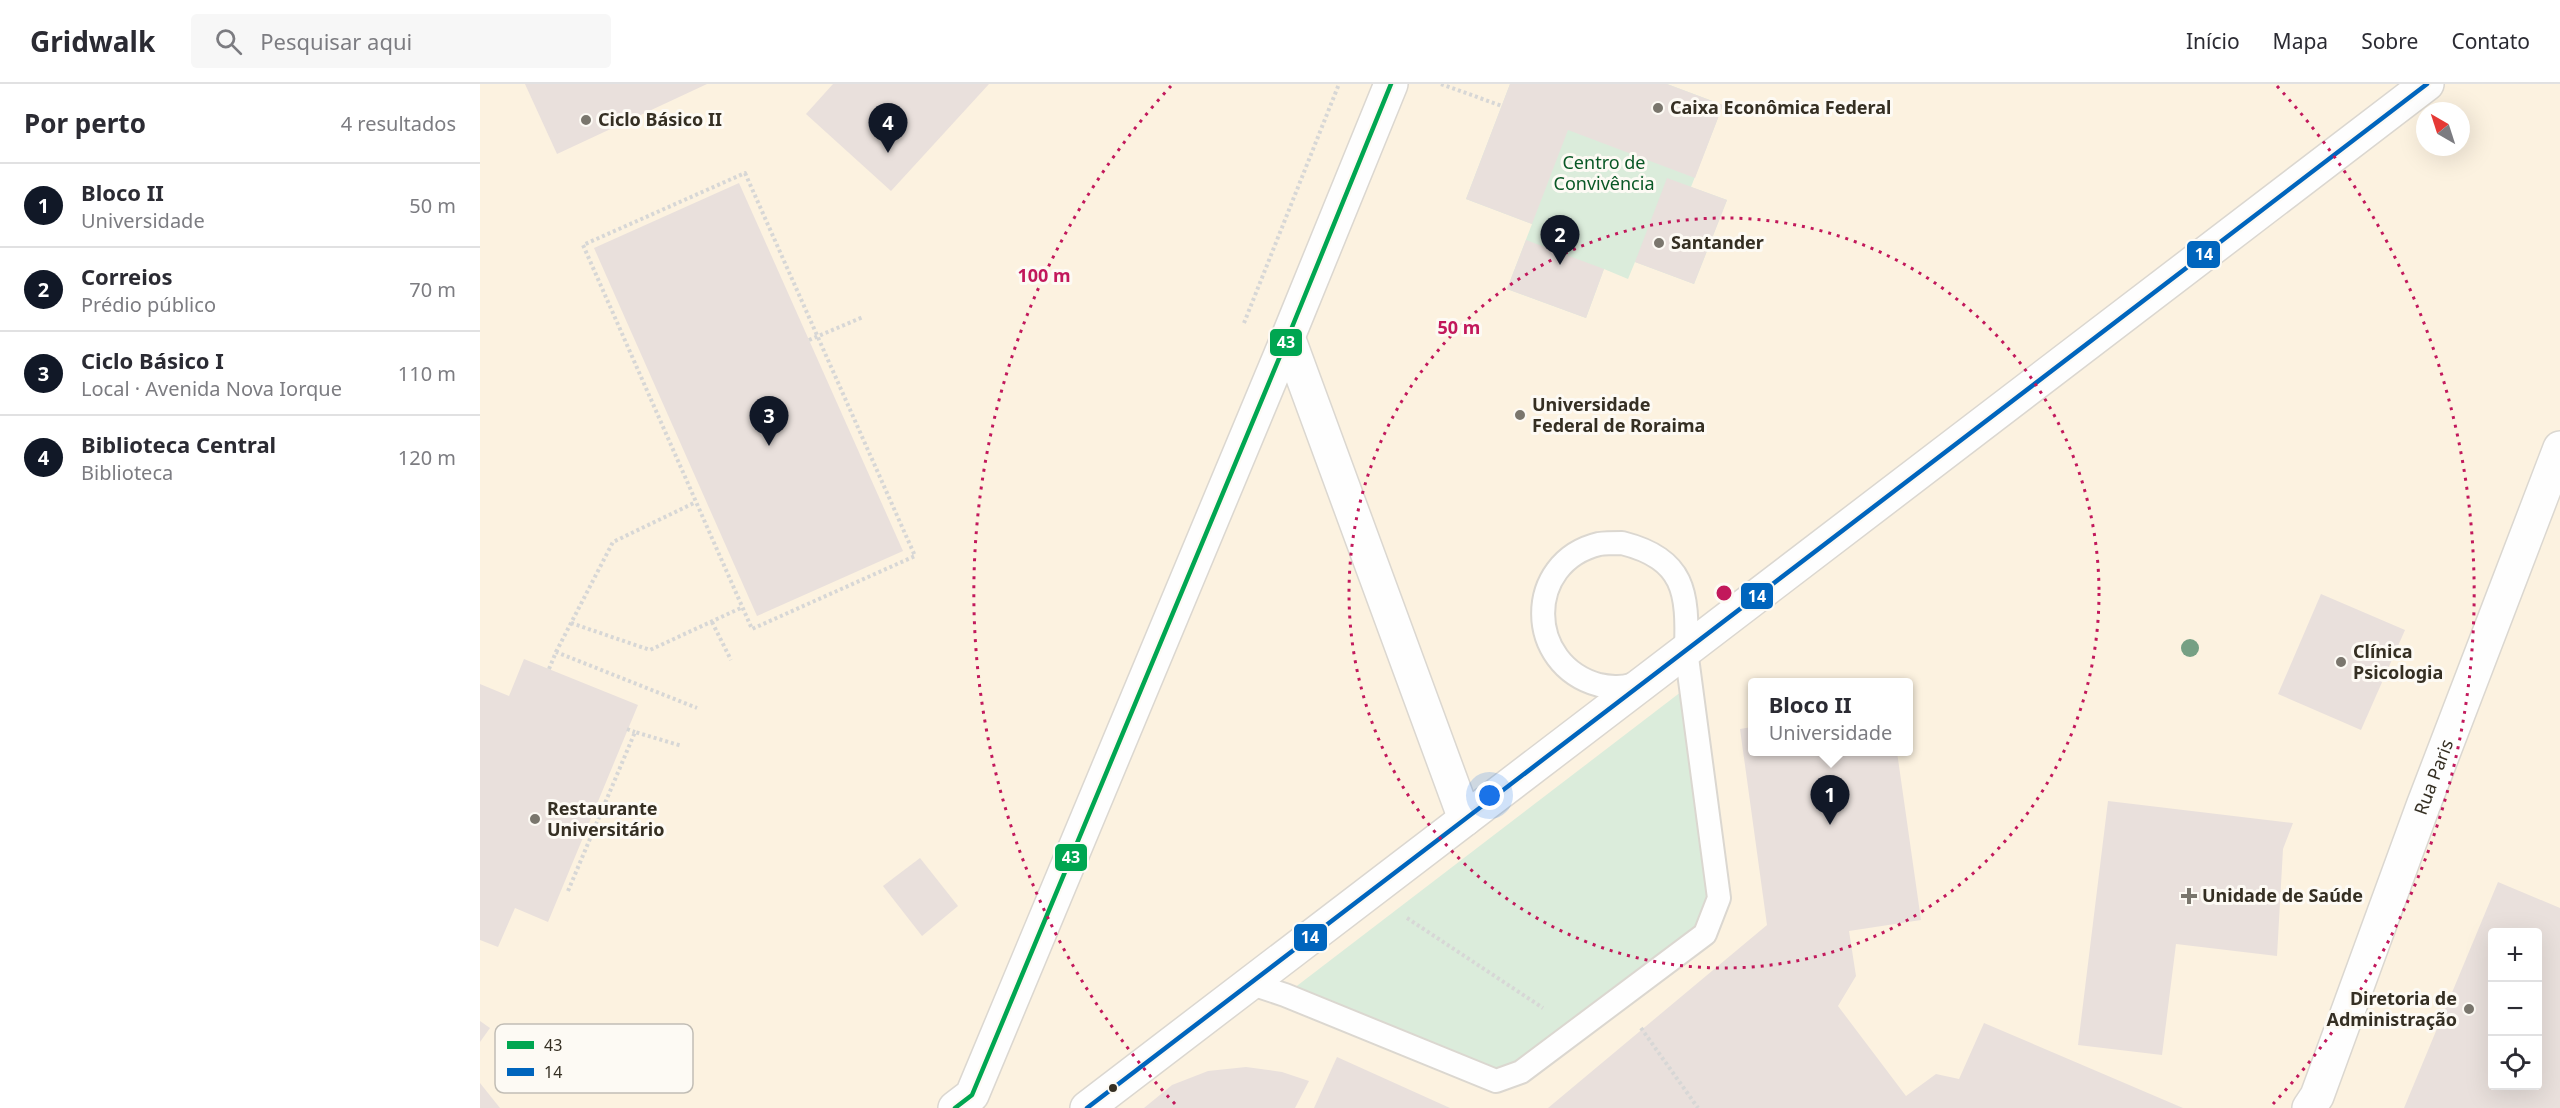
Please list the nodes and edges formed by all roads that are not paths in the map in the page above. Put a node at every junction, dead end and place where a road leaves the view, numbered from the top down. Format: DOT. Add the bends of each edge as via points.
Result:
graph roads {
  1 [pos="1391,84"];
  2 [pos="2427,84"];
  3 [pos="1288,337"];
  4 [pos="2560,448"];
  5 [pos="1686,650"];
  6 [pos="1465,819"];
  7 [pos="1249,983"];
  8 [pos="2313,1104"];
  9 [pos="955,1108"];
  10 [pos="1087,1108"];
  1 -- 3 [label="street"];
  2 -- 5 [label="street"];
  3 -- 6 [label="street"];
  3 -- 9 [label="street" via="972,1095"];
  4 -- 8 [label="street, Rua Paris"];
  5 -- 5 [label="lane" via="1686,599 1677,578 1663,561 1644,549 1622,543 1599,544 1578,553 1548,585 1542,607 1544,630 1552,651 1566,668 1585,681 1607,687 1629,685"];
  5 -- 6 [label="street"];
  5 -- 7 [label="lane" via="1719,898 1705,934 1521,1072 1496,1081"];
  6 -- 7 [label="street"];
  7 -- 10 [label="street"];
}
